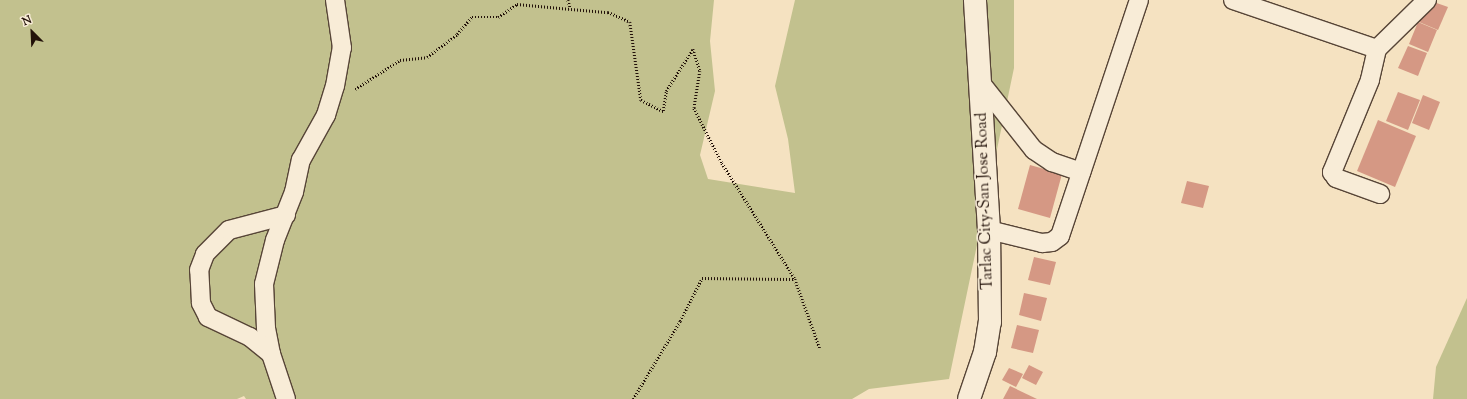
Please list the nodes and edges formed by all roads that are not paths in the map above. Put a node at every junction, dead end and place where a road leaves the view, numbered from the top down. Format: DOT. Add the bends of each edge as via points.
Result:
graph roads {
  1 [pos="335,0"];
  2 [pos="975,0"];
  3 [pos="1139,0"];
  4 [pos="1233,0"];
  5 [pos="1427,0"];
  6 [pos="1377,49"];
  7 [pos="981,83"];
  8 [pos="1081,172"];
  9 [pos="1380,194"];
  10 [pos="286,215"];
  11 [pos="989,230"];
  12 [pos="271,354"];
  13 [pos="286,399"];
  14 [pos="969,399"];
  1 -- 10 [label="street" via="342,48 335,86 326,115 305,149"];
  2 -- 7 [label="main road, Tarlac City-San Jose Road"];
  3 -- 8 [label="street"];
  4 -- 6 [label="street"];
  5 -- 6 [label="street"];
  6 -- 9 [label="street" via="1370,80 1332,172 1336,178"];
  7 -- 8 [label="street" via="1034,150 1052,162"];
  7 -- 11 [label="main road, Tarlac City-San Jose Road"];
  8 -- 11 [label="street" via="1060,236 1052,242 1042,243"];
  10 -- 12 [label="street" via="275,240 264,284 264,309"];
  10 -- 12 [label="street" via="230,230 205,254 199,270 201,298 208,317 250,337"];
  11 -- 14 [label="main road, Tarlac City-San Jose Road" via="990,322 985,352"];
  12 -- 13 [label="street"];
}
